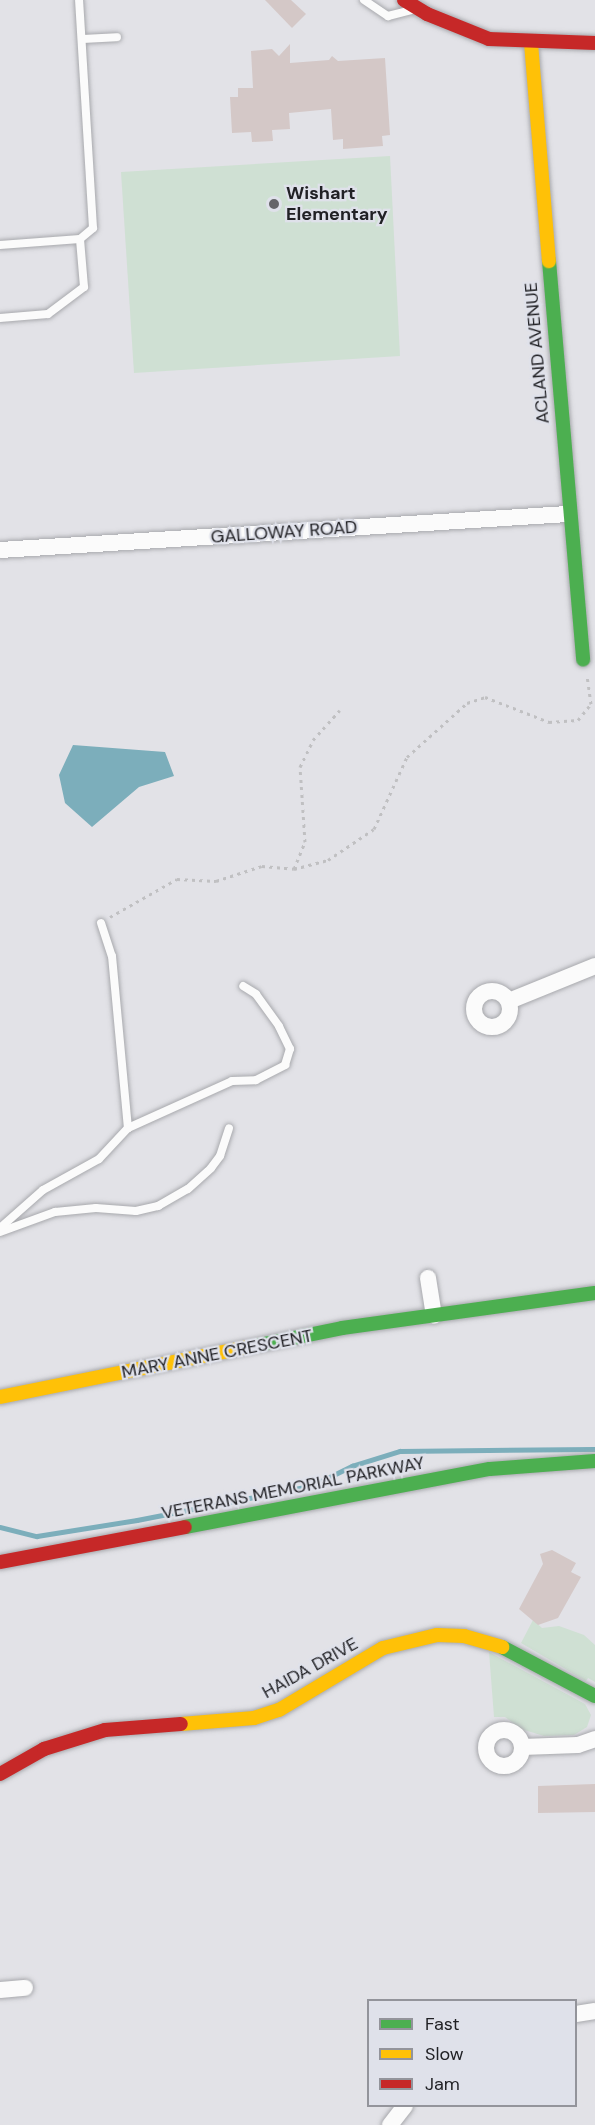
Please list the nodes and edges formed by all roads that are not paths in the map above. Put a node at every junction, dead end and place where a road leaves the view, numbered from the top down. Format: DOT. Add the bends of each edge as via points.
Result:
graph roads {
  1 [pos="80,0"];
  2 [pos="364,0"];
  3 [pos="404,0"];
  4 [pos="417,8"];
  5 [pos="117,37"];
  6 [pos="82,39"];
  7 [pos="531,43"];
  8 [pos="595,43"];
  9 [pos="80,239"];
  10 [pos="0,245"];
  11 [pos="0,318"];
  12 [pos="568,514"];
  13 [pos="0,550"];
  14 [pos="583,660"];
  15 [pos="101,923"];
  16 [pos="595,966"];
  17 [pos="243,986"];
  18 [pos="509,1001"];
  19 [pos="128,1128"];
  20 [pos="229,1128"];
  21 [pos="0,1230"];
  22 [pos="428,1278"];
  23 [pos="595,1293"];
  24 [pos="434,1316"];
  25 [pos="0,1397"];
  26 [pos="595,1461"];
  27 [pos="0,1562"];
  28 [pos="595,1696"];
  29 [pos="595,1739"];
  30 [pos="522,1747"];
  31 [pos="0,1774"];
  32 [pos="25,1988"];
  33 [pos="0,1990"];
  34 [pos="595,2011"];
  35 [pos="577,2014"];
  36 [pos="404,2107"];
  37 [pos="390,2125"];
  1 -- 6 [label="lane"];
  2 -- 4 [label="lane" via="388,16"];
  3 -- 4 [label="street"];
  4 -- 7 [label="street" via="489,39"];
  5 -- 6 [label="lane"];
  6 -- 9 [label="lane" via="93,228"];
  7 -- 8 [label="street"];
  7 -- 12 [label="street, ACLAND AVENUE"];
  9 -- 10 [label="lane"];
  9 -- 11 [label="lane" via="84,287 48,314"];
  12 -- 13 [label="street, GALLOWAY ROAD"];
  12 -- 14 [label="street, ACLAND AVENUE"];
  15 -- 19 [label="lane" via="112,956"];
  16 -- 18 [label="street"];
  17 -- 19 [label="lane" via="256,994 279,1026 290,1049 285,1065 256,1080 232,1081"];
  19 -- 21 [label="lane" via="99,1160 43,1190"];
  20 -- 21 [label="lane" via="220,1156 211,1168 189,1189 158,1206 136,1211 96,1208 55,1212"];
  22 -- 24 [label="street"];
  23 -- 24 [label="street, MARY ANNE CRESCENT"];
  24 -- 25 [label="street, MARY ANNE CRESCENT" via="342,1328"];
  26 -- 27 [label="street, VETERANS MEMORIAL PARKWAY" via="490,1469"];
  28 -- 31 [label="street, HAIDA DRIVE" via="511,1649 464,1636 437,1635 383,1648 279,1710 254,1718 105,1730 44,1749"];
  29 -- 30 [label="street" via="578,1745"];
  32 -- 33 [label="street"];
  34 -- 35 [label="street"];
  36 -- 37 [label="street"];
}
